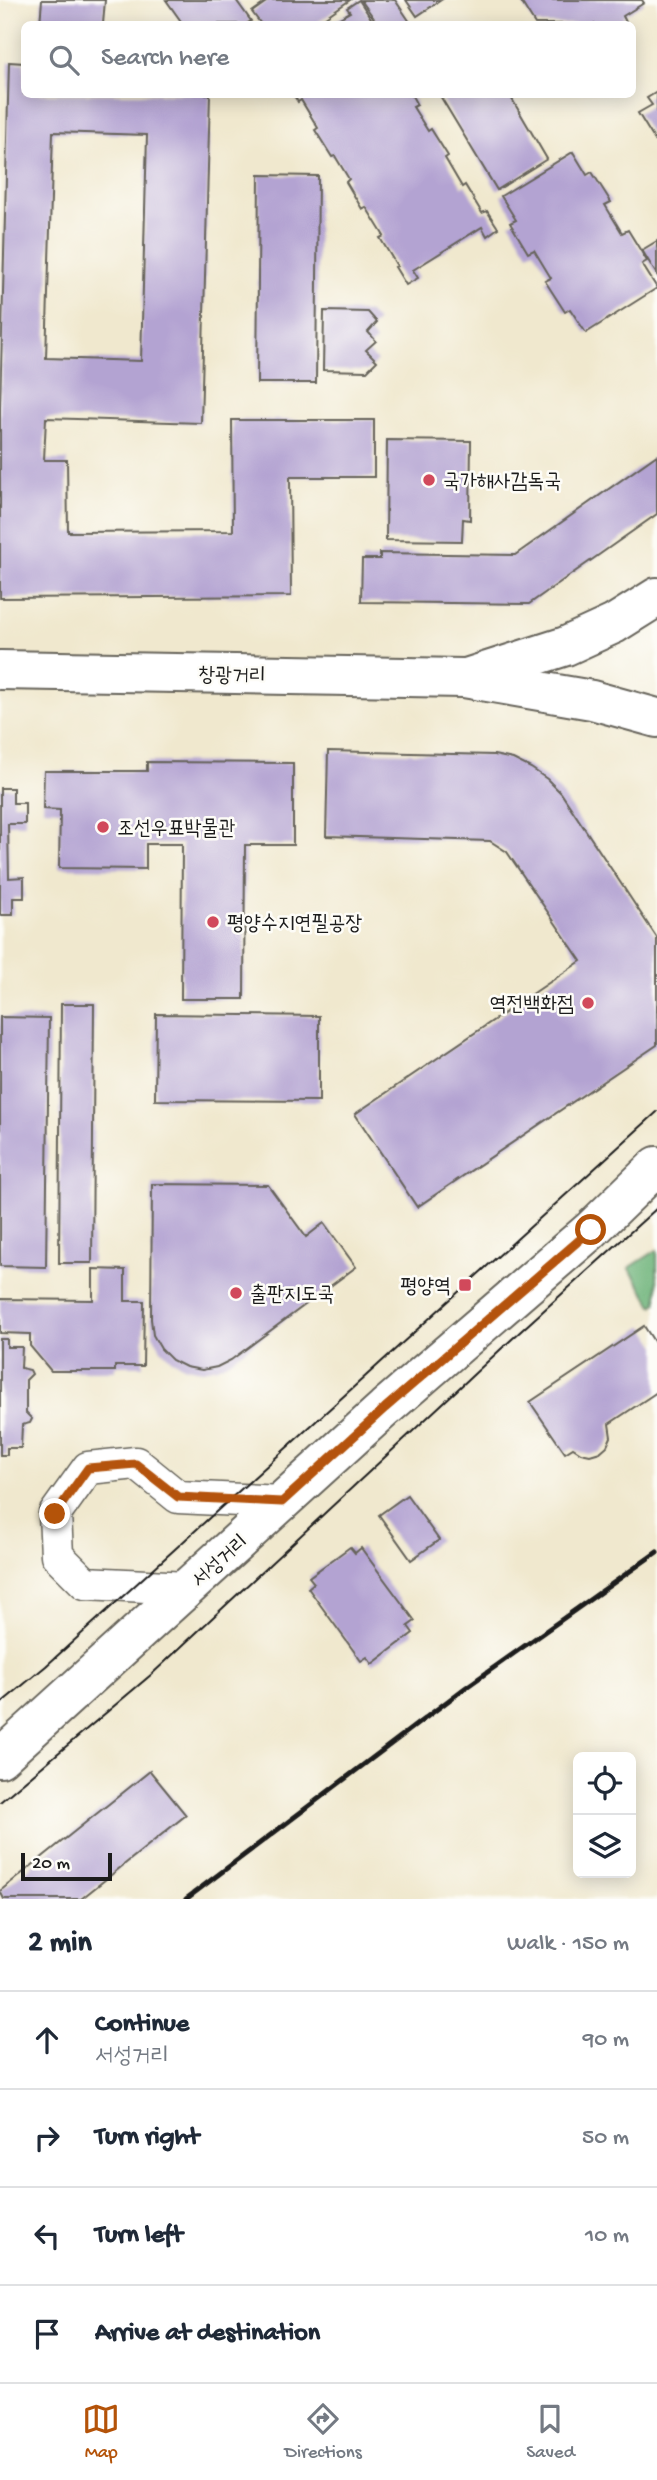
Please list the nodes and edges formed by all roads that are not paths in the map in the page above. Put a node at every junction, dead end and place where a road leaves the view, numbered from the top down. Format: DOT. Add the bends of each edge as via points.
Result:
graph roads {
  1 [pos="657,597"];
  2 [pos="0,670"];
  3 [pos="464,678"];
  4 [pos="657,718"];
  5 [pos="657,1166"];
  6 [pos="282,1502"];
  7 [pos="188,1588"];
  8 [pos="0,1758"];
  1 -- 3 [label="main road" via="566,646"];
  2 -- 3 [label="main road, 창광거리"];
  3 -- 4 [label="main road" via="592,700"];
  5 -- 6 [label="main road, 서성거리" via="591,1230"];
  6 -- 7 [label="main road, 서성거리"];
  6 -- 7 [label="street" via="178,1497 136,1464 88,1468 55,1514 57,1555 85,1583"];
  7 -- 8 [label="main road, 서성거리"];
}
